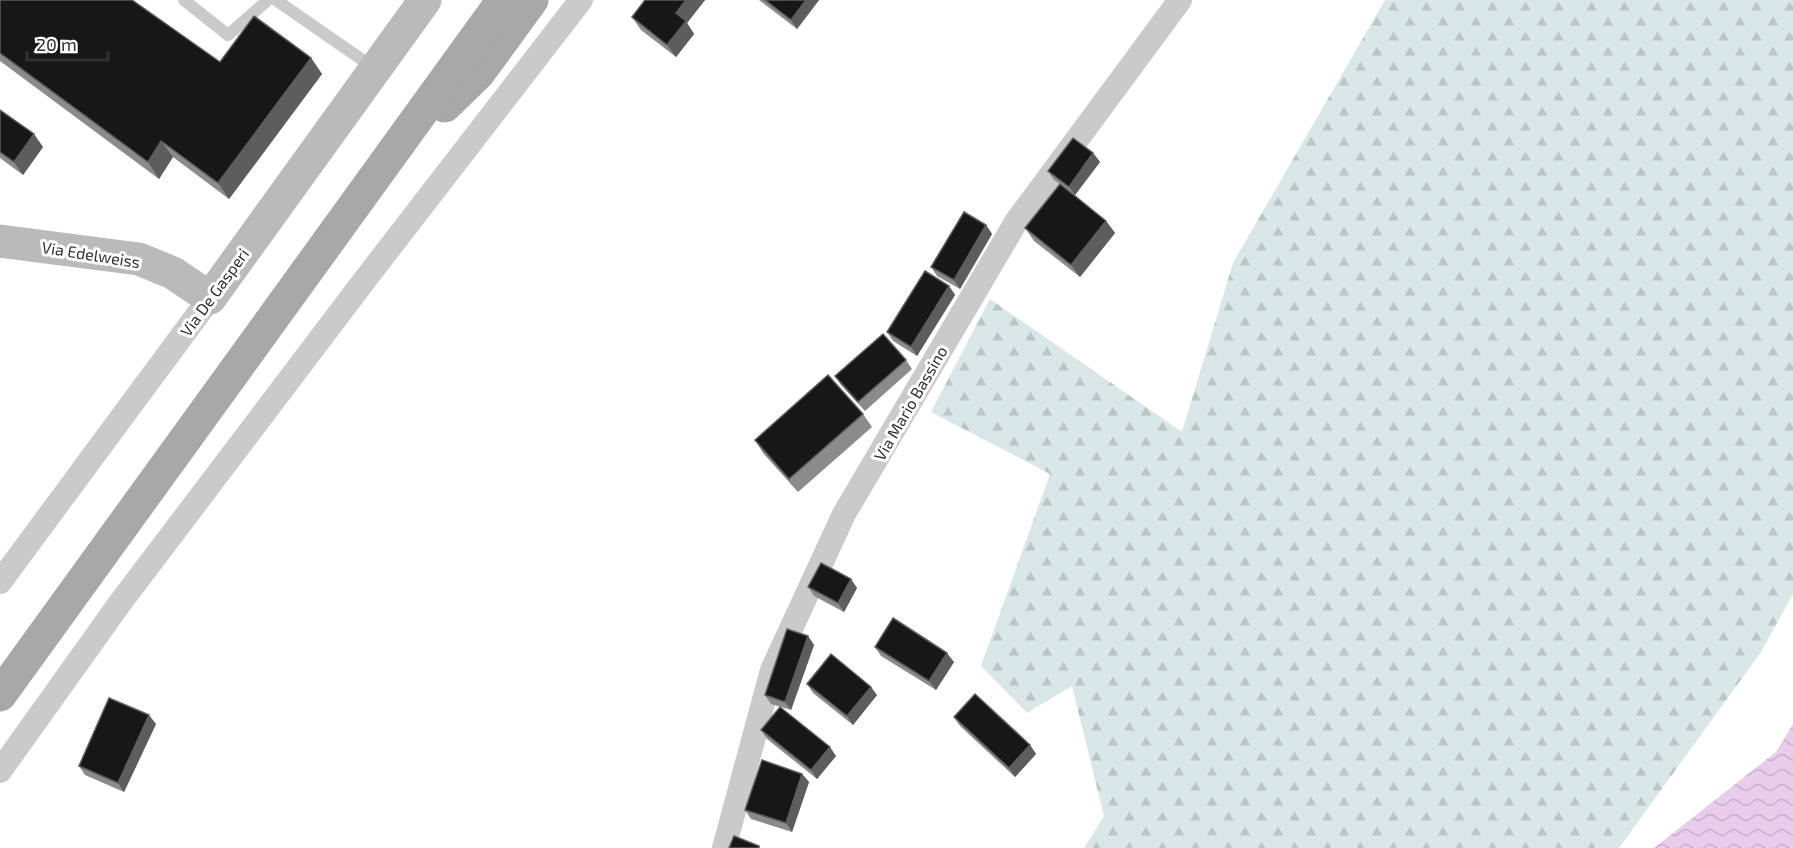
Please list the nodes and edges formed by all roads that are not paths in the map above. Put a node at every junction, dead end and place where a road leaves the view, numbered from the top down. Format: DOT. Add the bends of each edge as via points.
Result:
graph roads {
  1 [pos="184,0"];
  2 [pos="268,0"];
  3 [pos="276,0"];
  4 [pos="425,0"];
  5 [pos="503,0"];
  6 [pos="532,0"];
  7 [pos="581,0"];
  8 [pos="1180,0"];
  9 [pos="375,69"];
  10 [pos="380,170"];
  11 [pos="0,241"];
  12 [pos="210,298"];
  13 [pos="0,582"];
  14 [pos="0,695"];
  15 [pos="0,771"];
  16 [pos="724,848"];
  1 -- 2 [label="lane" via="228,35"];
  3 -- 9 [label="lane"];
  4 -- 9 [label="street, Via De Gasperi"];
  5 -- 10 [label="main road"];
  6 -- 10 [label="main road" via="478,74"];
  7 -- 15 [label="street" via="120,603"];
  8 -- 16 [label="street, Via Mario Bassino" via="1016,222 844,514 772,670"];
  9 -- 12 [label="street, Via De Gasperi"];
  10 -- 14 [label="main road"];
  11 -- 12 [label="street, Via Edelweiss" via="139,259 173,273"];
  12 -- 13 [label="street, Via De Gasperi"];
}
